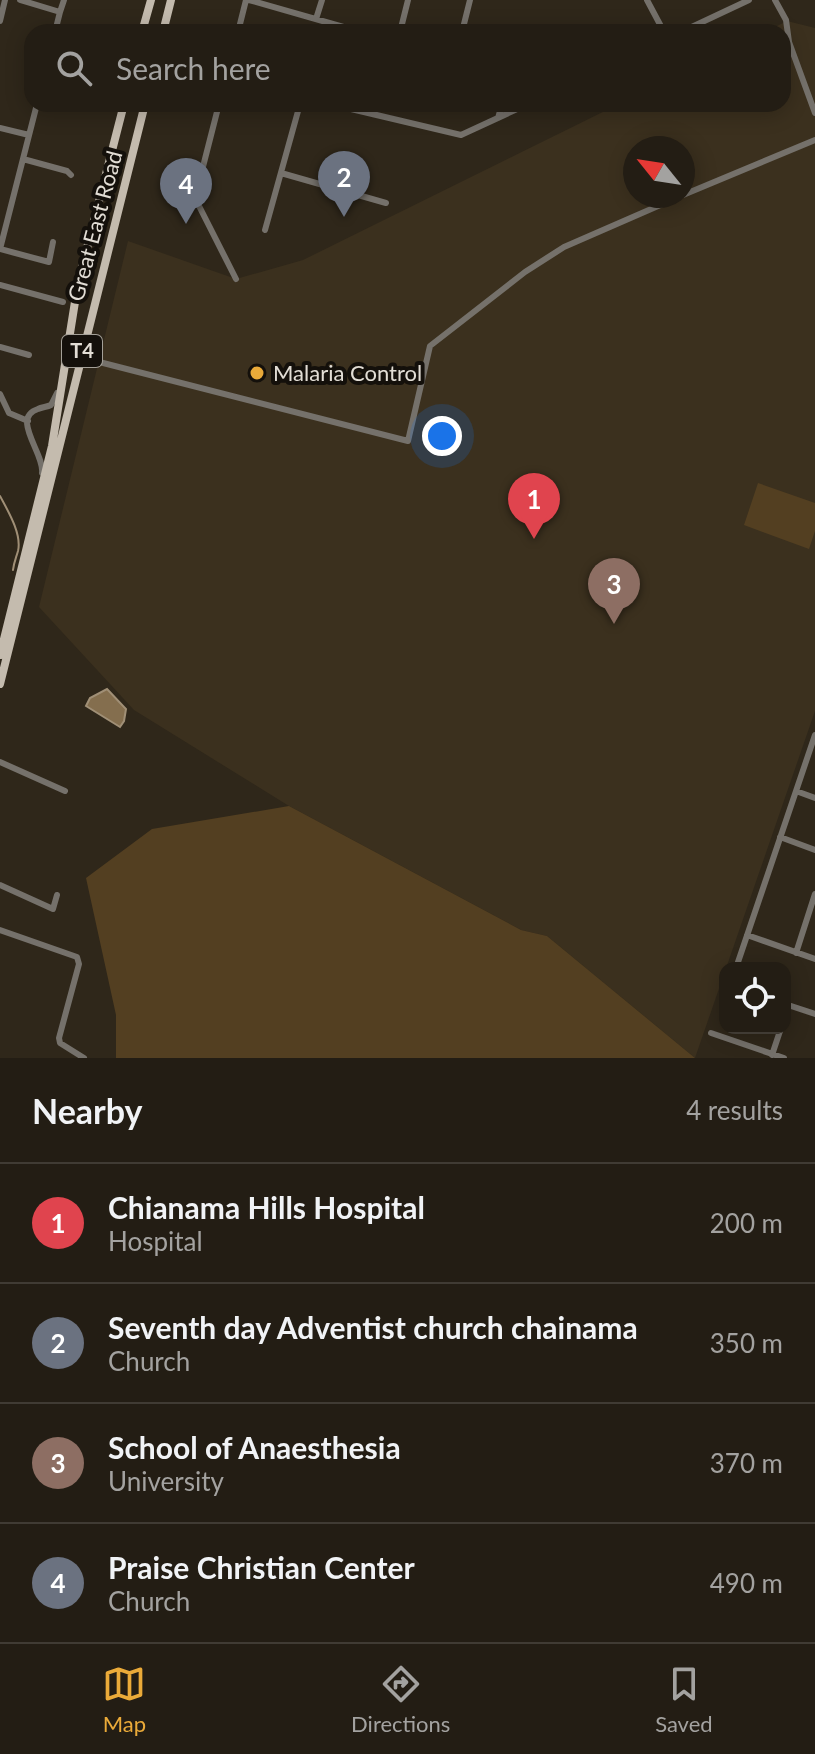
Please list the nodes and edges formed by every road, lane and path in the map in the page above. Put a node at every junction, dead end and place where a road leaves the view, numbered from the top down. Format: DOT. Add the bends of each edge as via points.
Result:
graph roads {
  1 [pos="5,0"];
  2 [pos="20,0"];
  3 [pos="64,0"];
  4 [pos="151,0"];
  5 [pos="171,0"];
  6 [pos="248,0"];
  7 [pos="322,0"];
  8 [pos="408,0"];
  9 [pos="470,0"];
  10 [pos="647,0"];
  11 [pos="749,0"];
  12 [pos="775,0"];
  13 [pos="60,12"];
  14 [pos="316,19"];
  15 [pos="0,21"];
  16 [pos="57,24"];
  17 [pos="144,24"];
  18 [pos="165,24"];
  19 [pos="240,24"];
  20 [pos="333,24"];
  21 [pos="402,24"];
  22 [pos="464,24"];
  23 [pos="660,24"];
  24 [pos="698,24"];
  25 [pos="787,24"];
  26 [pos="791,47"];
  27 [pos="35,112"];
  28 [pos="122,112"];
  29 [pos="143,112"];
  30 [pos="217,112"];
  31 [pos="298,112"];
  32 [pos="365,112"];
  33 [pos="379,112"];
  34 [pos="500,112"];
  35 [pos="511,112"];
  36 [pos="815,113"];
  37 [pos="378,115"];
  38 [pos="498,118"];
  39 [pos="0,128"];
  40 [pos="29,135"];
  41 [pos="815,140"];
  42 [pos="23,159"];
  43 [pos="281,173"];
  44 [pos="71,175"];
  45 [pos="695,191"];
  46 [pos="0,201"];
  47 [pos="11,203"];
  48 [pos="386,203"];
  49 [pos="654,208"];
  50 [pos="265,230"];
  51 [pos="53,242"];
  52 [pos="0,249"];
  53 [pos="236,279"];
  54 [pos="0,285"];
  55 [pos="63,302"];
  56 [pos="0,347"];
  57 [pos="29,355"];
  58 [pos="80,357"];
  59 [pos="67,359"];
  60 [pos="0,394"];
  61 [pos="28,421"];
  62 [pos="34,520"];
  63 [pos="0,655"];
  64 [pos="0,684"];
  65 [pos="814,739"];
  66 [pos="0,762"];
  67 [pos="65,791"];
  68 [pos="796,791"];
  69 [pos="815,798"];
  70 [pos="780,837"];
  71 [pos="815,850"];
  72 [pos="0,885"];
  73 [pos="815,894"];
  74 [pos="57,895"];
  75 [pos="0,930"];
  76 [pos="747,935"];
  77 [pos="796,953"];
  78 [pos="815,959"];
  79 [pos="738,962"];
  80 [pos="791,1005"];
  81 [pos="815,1014"];
  82 [pos="711,1033"];
  83 [pos="779,1034"];
  84 [pos="771,1056"];
  85 [pos="84,1058"];
  86 [pos="784,1058"];
  1 -- 15 [label="street"];
  2 -- 13 [label="street"];
  3 -- 13 [label="street"];
  4 -- 17 [label="main road"];
  5 -- 18 [label="main road"];
  6 -- 14 [label="street"];
  6 -- 19 [label="street"];
  7 -- 14 [label="street"];
  8 -- 21 [label="street"];
  9 -- 22 [label="street"];
  10 -- 23 [label="street"];
  11 -- 24 [label="street"];
  12 -- 25 [label="street"];
  13 -- 16 [label="street"];
  14 -- 20 [label="street"];
  26 -- 36 [label="street"];
  27 -- 40 [label="street"];
  28 -- 59 [label="main road, Great East Road / T4" via="78,283"];
  29 -- 58 [label="main road, Great East Road / T4"];
  30 -- 53 [label="street" via="195,198"];
  31 -- 43 [label="street"];
  32 -- 37 [label="street"];
  33 -- 37 [label="street"];
  34 -- 38 [label="street"];
  35 -- 38 [label="street"];
  37 -- 38 [label="street" via="461,135"];
  39 -- 40 [label="street"];
  40 -- 42 [label="street"];
  41 -- 45 [label="street"];
  42 -- 44 [label="street"];
  42 -- 47 [label="street"];
  43 -- 48 [label="street"];
  43 -- 50 [label="street"];
  46 -- 47 [label="street"];
  47 -- 52 [label="street"];
  49 -- 58 [label="street" via="560,249 430,346 408,441"];
  51 -- 52 [label="street" via="49,262"];
  54 -- 55 [label="street"];
  56 -- 57 [label="street"];
  58 -- 59 [label="street"];
  58 -- 64 [label="main road, Great East Road / T4"];
  59 -- 61 [label="street" via="55,401 33,411"];
  59 -- 62 [label="main road, Great East Road / T4"];
  60 -- 61 [label="street" via="9,413"];
  61 -- 62 [label="street" via="28,434 43,466"];
  62 -- 63 [label="main road, Great East Road / T4"];
  65 -- 68 [label="street"];
  66 -- 67 [label="street"];
  68 -- 69 [label="street"];
  68 -- 70 [label="street"];
  70 -- 71 [label="street"];
  70 -- 76 [label="street"];
  72 -- 74 [label="street" via="53,909"];
  73 -- 77 [label="street"];
  75 -- 85 [label="street" via="77,957 59,1038"];
  76 -- 77 [label="street"];
  76 -- 79 [label="street"];
  77 -- 78 [label="street"];
  80 -- 81 [label="street"];
  82 -- 84 [label="street"];
  83 -- 84 [label="street"];
  84 -- 86 [label="street"];
}
